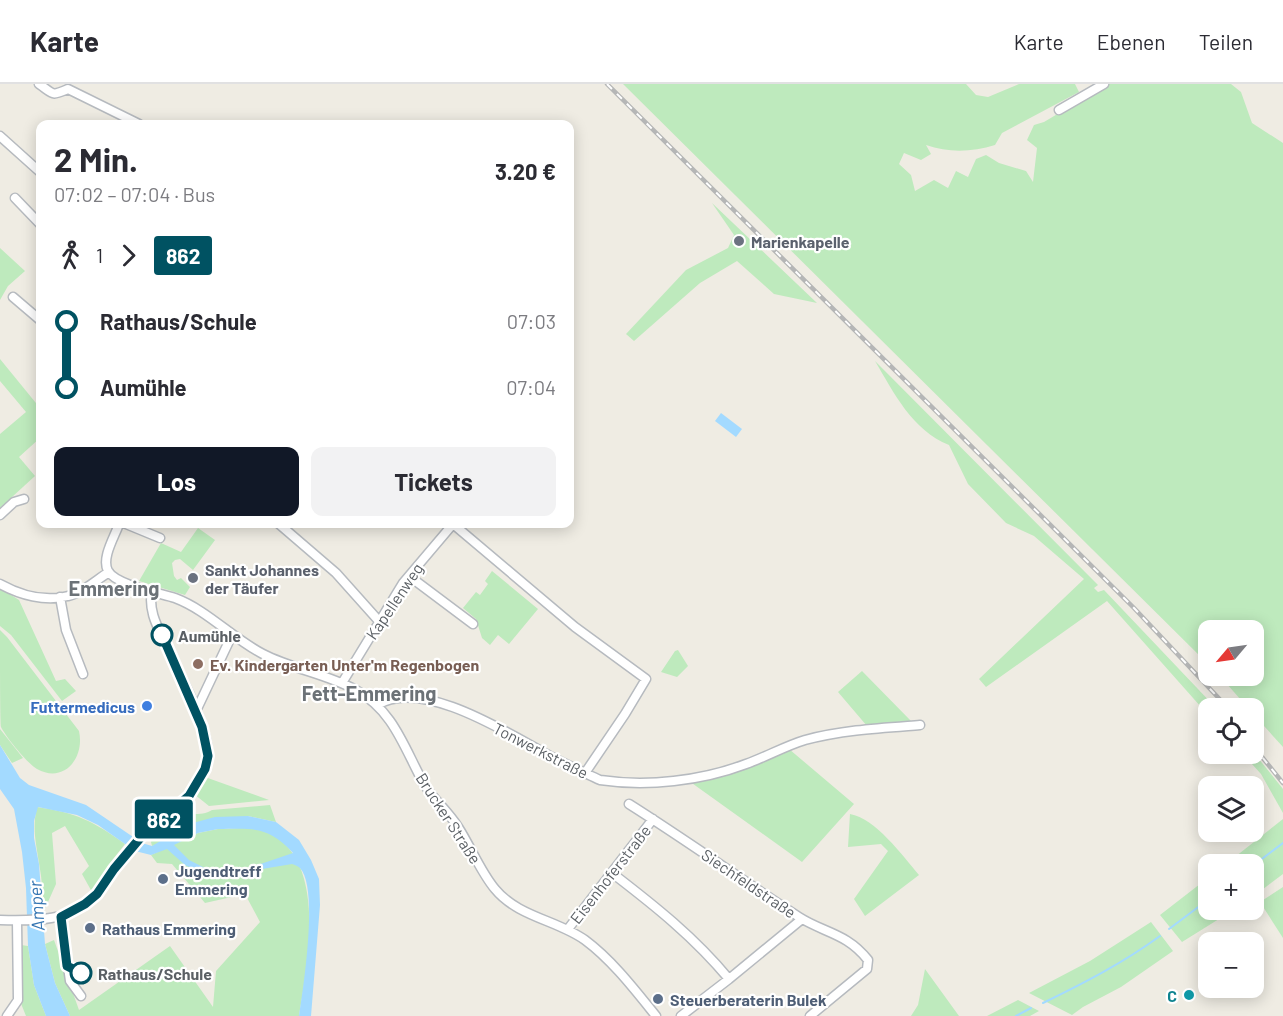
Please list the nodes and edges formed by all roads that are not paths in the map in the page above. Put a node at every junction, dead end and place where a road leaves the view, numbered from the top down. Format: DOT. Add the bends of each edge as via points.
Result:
graph roads {
  1 [pos="39,84"];
  2 [pos="1104,84"];
  3 [pos="1059,110"];
  4 [pos="131,120"];
  5 [pos="0,136"];
  6 [pos="36,168"];
  7 [pos="15,198"];
  8 [pos="36,220"];
  9 [pos="13,297"];
  10 [pos="36,317"];
  11 [pos="24,499"];
  12 [pos="0,514"];
  13 [pos="118,528"];
  14 [pos="136,528"];
  15 [pos="284,528"];
  16 [pos="450,528"];
  17 [pos="458,528"];
  18 [pos="160,538"];
  19 [pos="109,572"];
  20 [pos="409,576"];
  21 [pos="0,584"];
  22 [pos="152,591"];
  23 [pos="60,597"];
  24 [pos="378,620"];
  25 [pos="473,624"];
  26 [pos="232,635"];
  27 [pos="83,674"];
  28 [pos="342,683"];
  29 [pos="377,705"];
  30 [pos="196,711"];
  31 [pos="920,725"];
  32 [pos="585,773"];
  33 [pos="629,804"];
  34 [pos="653,819"];
  35 [pos="612,873"];
  36 [pos="61,917"];
  37 [pos="802,919"];
  38 [pos="0,920"];
  39 [pos="21,921"];
  40 [pos="568,929"];
  41 [pos="729,980"];
  42 [pos="81,996"];
  43 [pos="7,1016"];
  44 [pos="656,1016"];
  45 [pos="681,1016"];
  46 [pos="810,1016"];
  1 -- 4 [label="street" via="54,95 68,89"];
  2 -- 3 [label="street"];
  5 -- 6 [label="street"];
  7 -- 8 [label="street"];
  9 -- 10 [label="street"];
  11 -- 12 [label="street"];
  13 -- 19 [label="street" via="106,558"];
  14 -- 18 [label="street"];
  15 -- 24 [label="street" via="336,573"];
  16 -- 20 [label="street, Kapellenweg"];
  17 -- 32 [label="street" via="575,627 646,679"];
  19 -- 22 [label="street, Brucker Straße"];
  19 -- 23 [label="street" via="78,592"];
  20 -- 24 [label="street, Kapellenweg"];
  20 -- 25 [label="street"];
  21 -- 23 [label="street" via="16,593"];
  22 -- 26 [label="street, Brucker Straße" via="199,611"];
  22 -- 30 [label="street" via="152,616"];
  23 -- 27 [label="street" via="66,630"];
  24 -- 28 [label="street, Kapellenweg"];
  26 -- 28 [label="street, Brucker Straße" via="269,657"];
  26 -- 30 [label="street"];
  28 -- 29 [label="street, Brucker Straße"];
  29 -- 32 [label="street, Tonwerkstraße" via="388,698 444,703"];
  29 -- 40 [label="street, Brucker Straße" via="398,730 426,786 456,824 495,889 514,905"];
  30 -- 36 [label="street" via="208,756 199,782 184,801 141,837 97,894"];
  31 -- 32 [label="street, Tonwerkstraße" via="823,736 745,765 685,779 616,783"];
  33 -- 34 [label="street, Siechfeldstraße"];
  34 -- 35 [label="street, Eisenhoferstraße"];
  34 -- 37 [label="street, Siechfeldstraße"];
  35 -- 40 [label="street, Eisenhoferstraße"];
  35 -- 41 [label="street" via="668,916 707,952"];
  36 -- 39 [label="street"];
  36 -- 42 [label="street" via="70,981"];
  37 -- 41 [label="street"];
  37 -- 46 [label="street, Siechfeldstraße" via="859,948 868,960 867,969"];
  38 -- 39 [label="street"];
  39 -- 43 [label="street" via="18,1000"];
  40 -- 44 [label="street, Brucker Straße" via="598,950"];
  41 -- 45 [label="street"];
}
